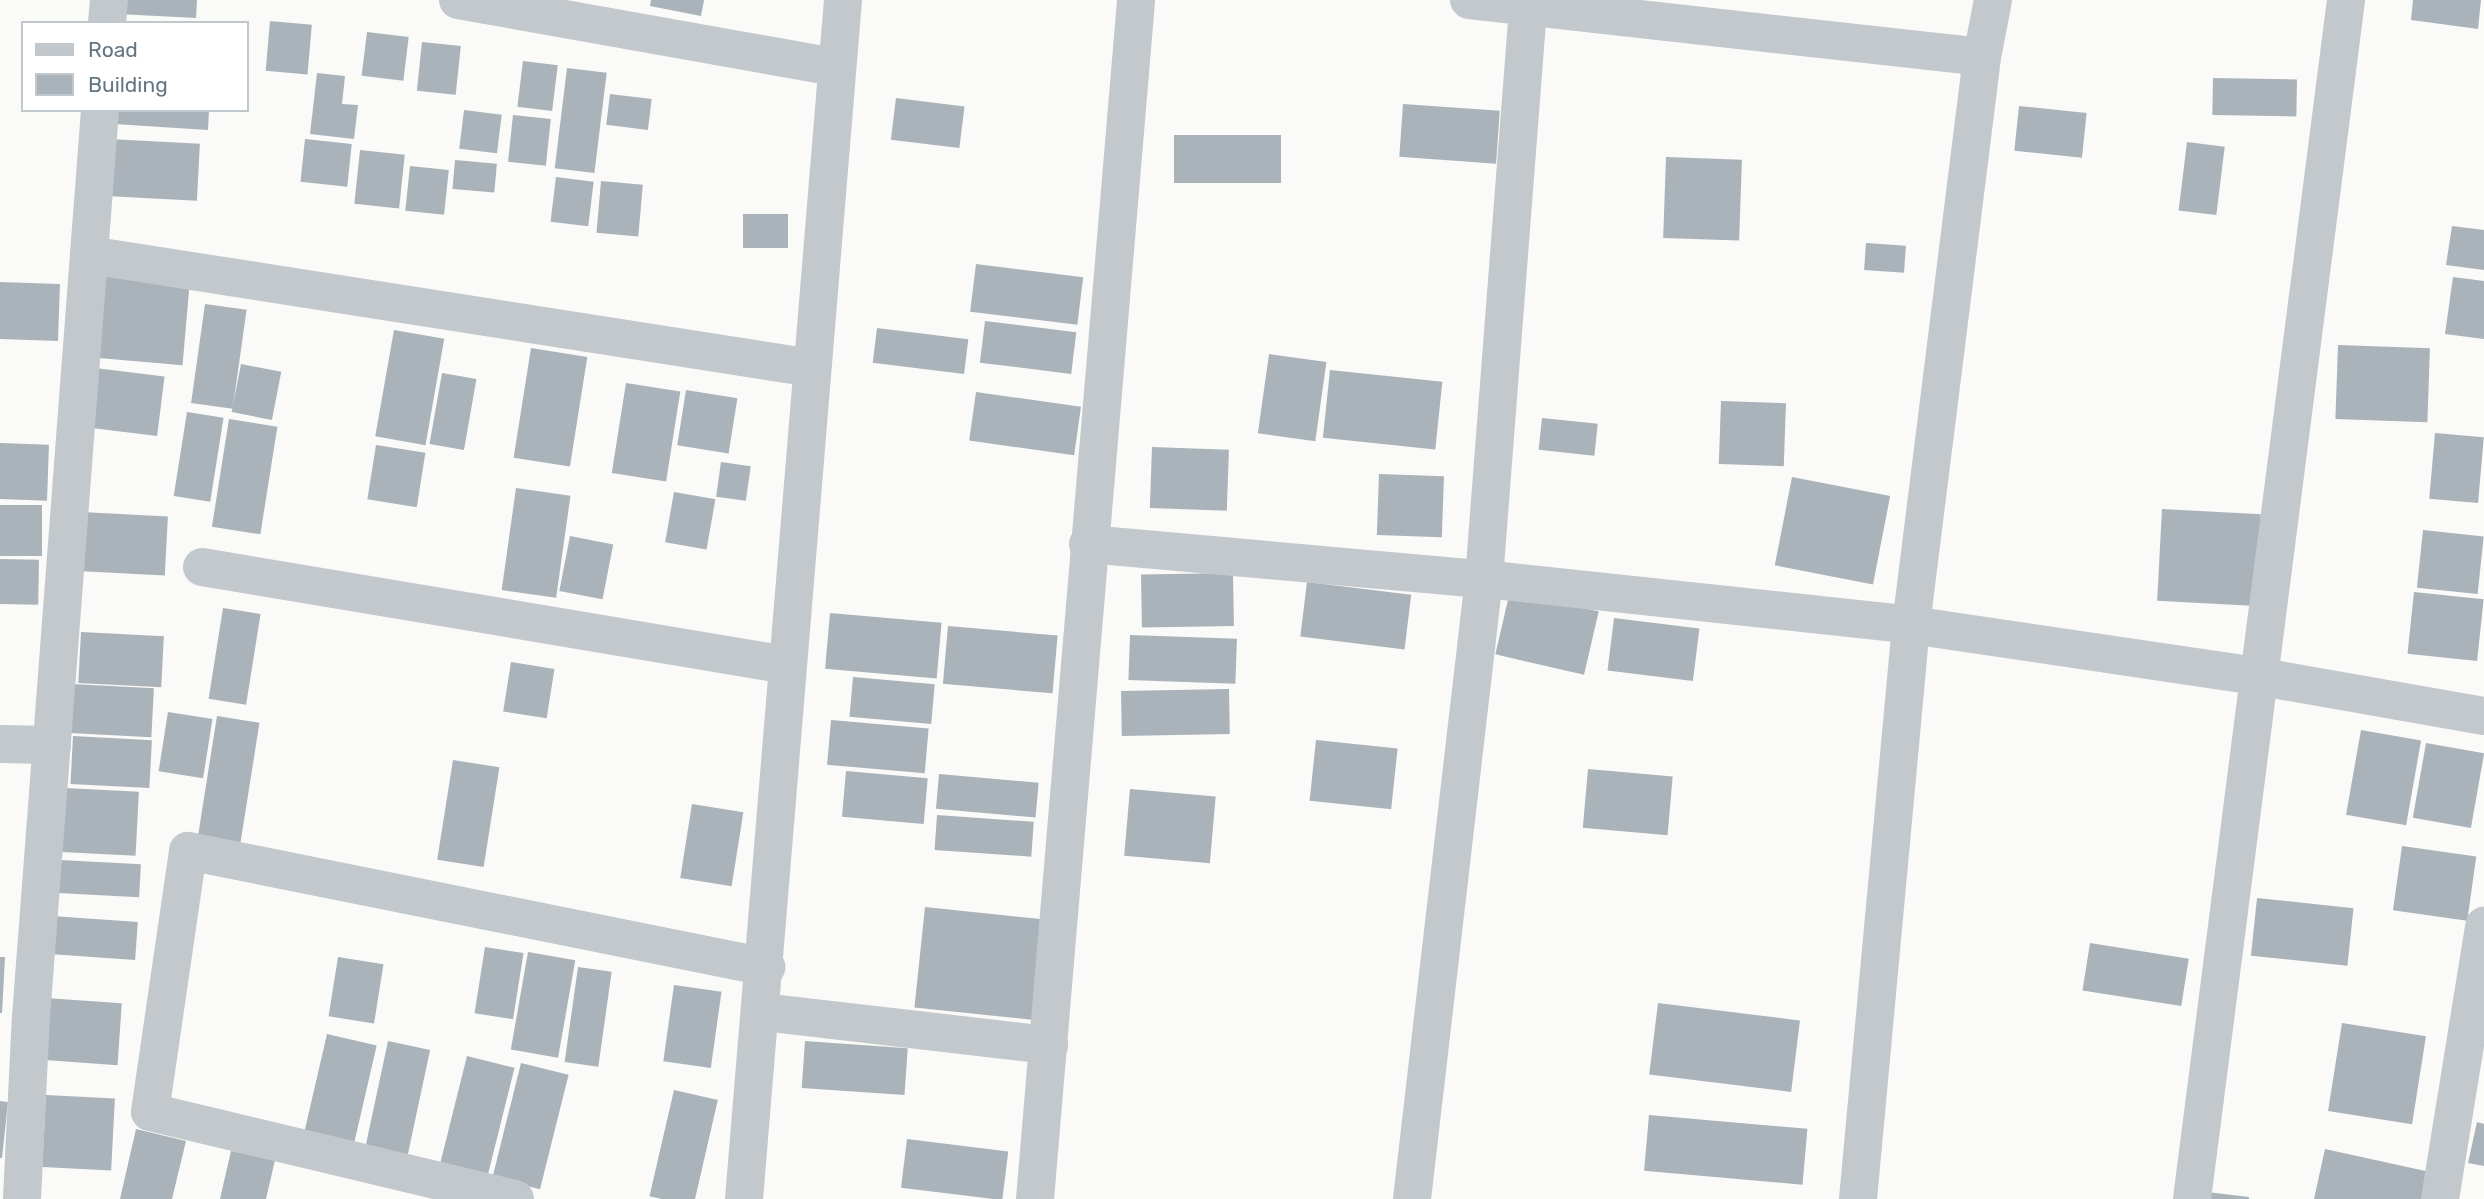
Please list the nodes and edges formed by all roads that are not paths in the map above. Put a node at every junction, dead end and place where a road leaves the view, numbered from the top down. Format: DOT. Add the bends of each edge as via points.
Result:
graph roads {
  1 [pos="108,0"];
  2 [pos="458,0"];
  3 [pos="844,0"];
  4 [pos="1136,0"];
  5 [pos="1469,0"];
  6 [pos="1993,0"];
  7 [pos="2346,0"];
  8 [pos="1528,8"];
  9 [pos="1716,14"];
  10 [pos="107,21"];
  11 [pos="1982,57"];
  12 [pos="835,67"];
  13 [pos="100,112"];
  14 [pos="89,255"];
  15 [pos="812,368"];
  16 [pos="1088,544"];
  17 [pos="202,567"];
  18 [pos="1484,579"];
  19 [pos="1911,625"];
  20 [pos="787,666"];
  21 [pos="2262,677"];
  22 [pos="2484,716"];
  23 [pos="0,744"];
  24 [pos="52,745"];
  25 [pos="2484,926"];
  26 [pos="766,967"];
  27 [pos="763,1012"];
  28 [pos="1049,1045"];
  29 [pos="22,1199"];
  30 [pos="515,1199"];
  31 [pos="744,1199"];
  32 [pos="1035,1199"];
  33 [pos="1412,1199"];
  34 [pos="1858,1199"];
  35 [pos="2192,1199"];
  36 [pos="2440,1199"];
  1 -- 10 [label="street"];
  2 -- 12 [label="street"];
  3 -- 12 [label="street"];
  4 -- 16 [label="street"];
  5 -- 8 [label="street"];
  6 -- 11 [label="street"];
  7 -- 21 [label="street"];
  8 -- 9 [label="street"];
  8 -- 18 [label="street"];
  9 -- 11 [label="street"];
  11 -- 19 [label="street"];
  12 -- 15 [label="street"];
  13 -- 14 [label="street"];
  14 -- 15 [label="street"];
  14 -- 24 [label="street"];
  15 -- 20 [label="street"];
  16 -- 18 [label="street"];
  16 -- 28 [label="street"];
  17 -- 20 [label="street"];
  18 -- 19 [label="street"];
  18 -- 33 [label="street"];
  19 -- 21 [label="street"];
  19 -- 34 [label="street"];
  20 -- 26 [label="street"];
  21 -- 22 [label="street"];
  21 -- 35 [label="street"];
  23 -- 24 [label="street"];
  24 -- 29 [label="street"];
  25 -- 36 [label="street"];
  26 -- 27 [label="street"];
  26 -- 30 [label="street" via="188,851 150,1112"];
  27 -- 28 [label="street"];
  27 -- 31 [label="street"];
  28 -- 32 [label="street"];
}
